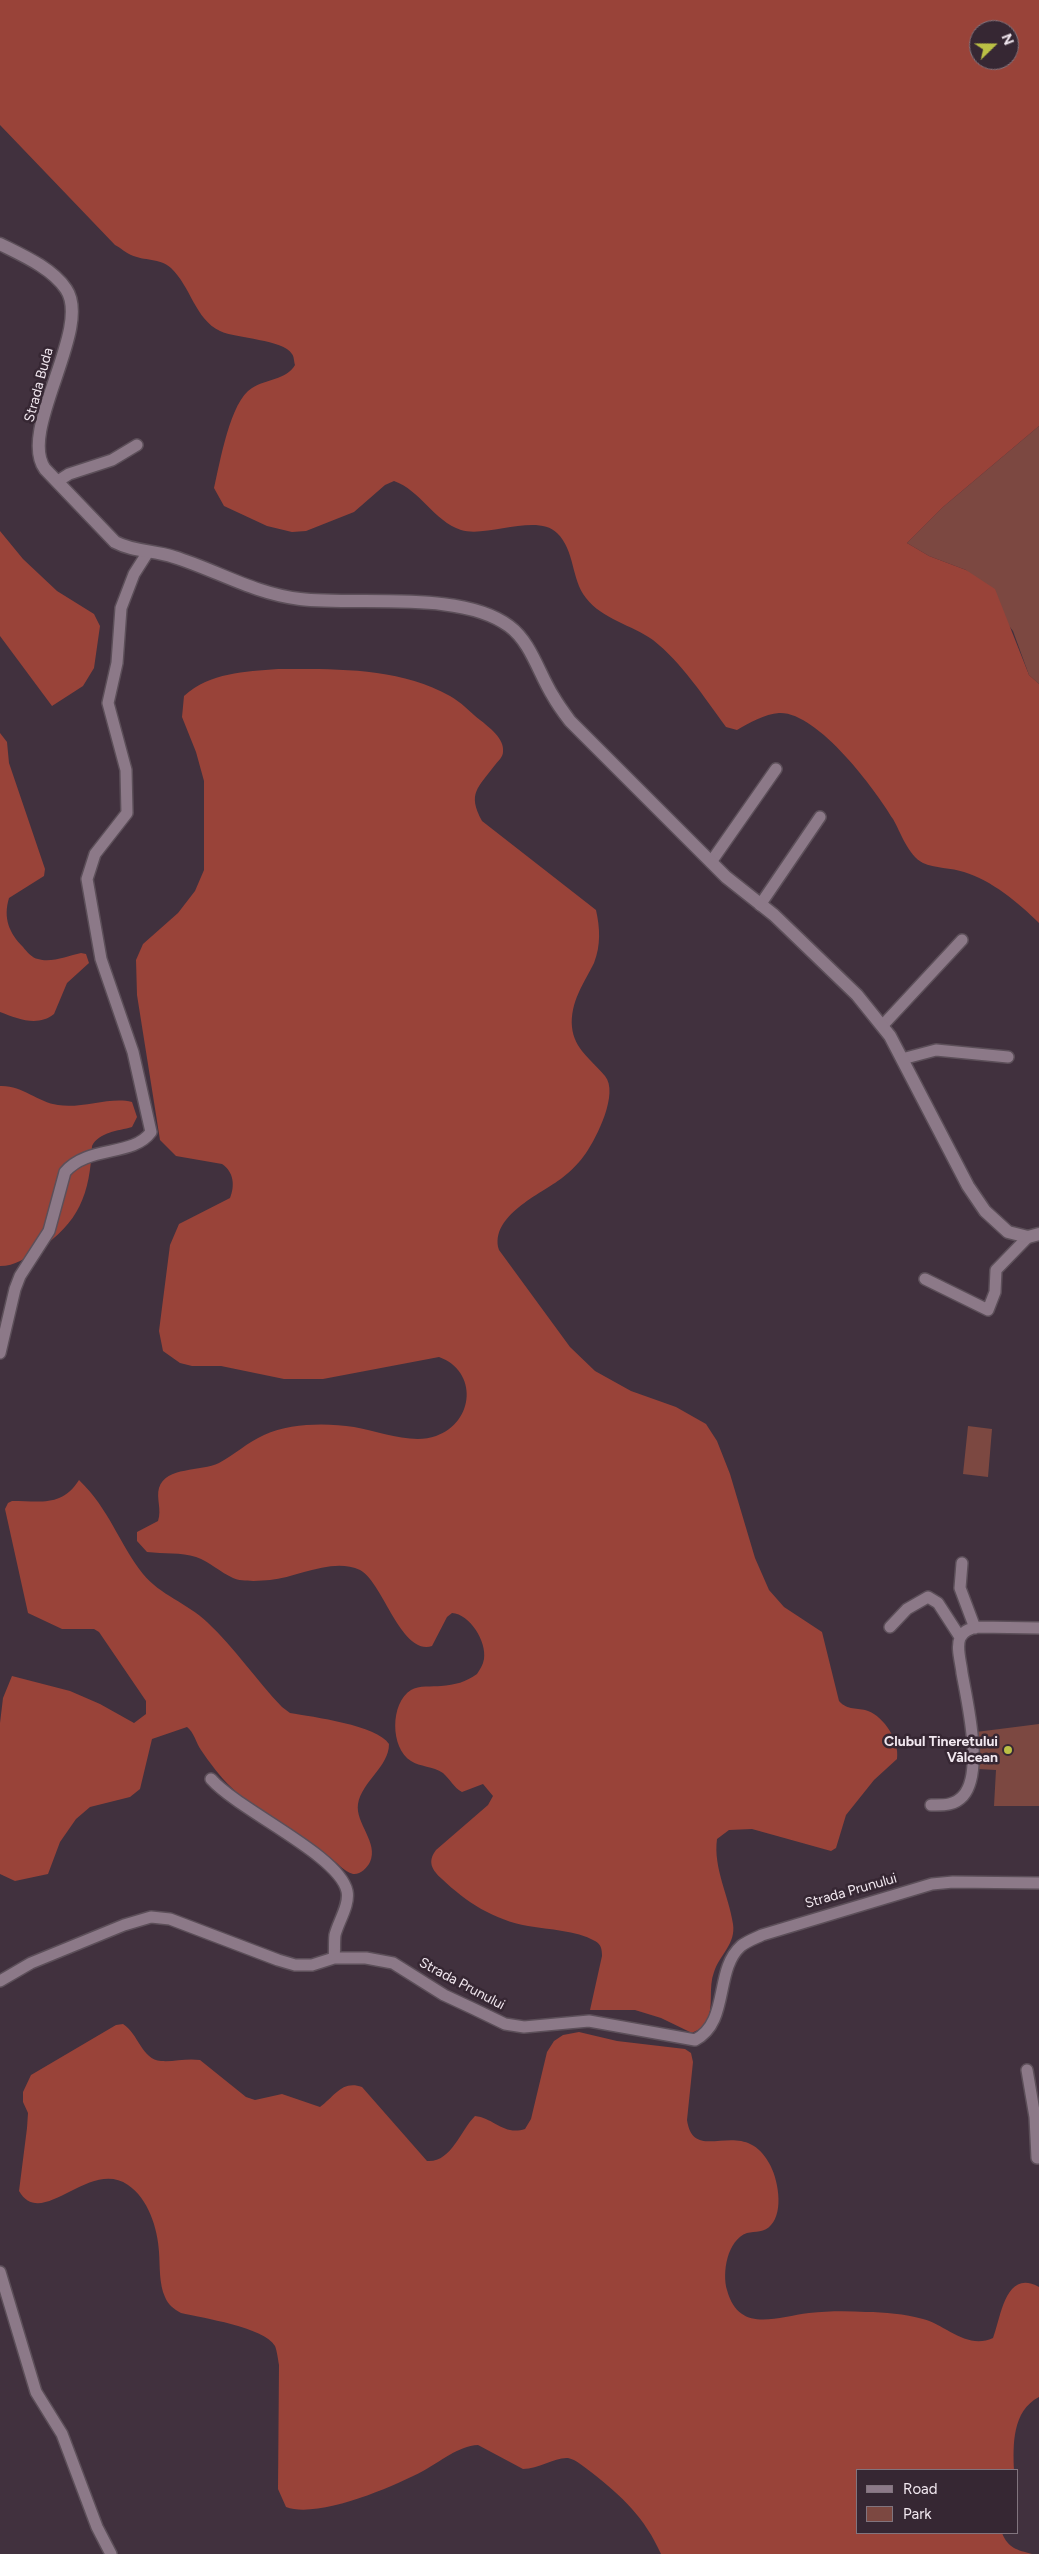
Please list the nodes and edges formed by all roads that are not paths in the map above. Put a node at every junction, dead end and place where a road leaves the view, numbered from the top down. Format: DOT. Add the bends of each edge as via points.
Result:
graph roads {
  1 [pos="0,244"];
  2 [pos="137,445"];
  3 [pos="58,481"];
  4 [pos="148,552"];
  5 [pos="776,769"];
  6 [pos="820,817"];
  7 [pos="711,862"];
  8 [pos="760,905"];
  9 [pos="962,940"];
  10 [pos="883,1025"];
  11 [pos="1008,1057"];
  12 [pos="902,1058"];
  13 [pos="1034,1235"];
  14 [pos="925,1279"];
  15 [pos="0,1353"];
  16 [pos="962,1563"];
  17 [pos="890,1627"];
  18 [pos="975,1628"];
  19 [pos="1039,1628"];
  20 [pos="960,1637"];
  21 [pos="211,1779"];
  22 [pos="931,1805"];
  23 [pos="1039,1883"];
  24 [pos="334,1958"];
  25 [pos="0,1981"];
  26 [pos="1027,2070"];
  27 [pos="1037,2117"];
  28 [pos="1037,2158"];
  29 [pos="0,2272"];
  30 [pos="111,2554"];
  1 -- 3 [label="street, Strada Buda" via="56,278 71,298 72,321 38,448 40,463"];
  2 -- 3 [label="street" via="112,460 69,474"];
  3 -- 4 [label="street, Strada Buda" via="115,542"];
  4 -- 7 [label="street" via="173,556 285,597 445,605 502,621 522,640 570,721"];
  4 -- 15 [label="street" via="134,574 120,608 117,663 108,694 126,770 127,813 95,854 87,879 100,959 133,1052 151,1132 146,1139 135,1144 83,1158 65,1172 49,1232 15,1289"];
  5 -- 7 [label="street"];
  6 -- 8 [label="street"];
  7 -- 8 [label="street"];
  8 -- 10 [label="street" via="826,964"];
  9 -- 10 [label="street"];
  10 -- 12 [label="street"];
  11 -- 12 [label="street" via="936,1050"];
  12 -- 13 [label="street" via="976,1199 1002,1229 1014,1235"];
  13 -- 14 [label="street" via="996,1270 995,1292 988,1310"];
  16 -- 18 [label="street" via="960,1588"];
  17 -- 20 [label="street" via="907,1609 928,1597 938,1603"];
  18 -- 19 [label="street"];
  18 -- 20 [label="street"];
  20 -- 22 [label="street" via="958,1648 967,1699 973,1768 964,1796 950,1805"];
  21 -- 24 [label="street" via="251,1812 317,1854 342,1877 348,1894 336,1935"];
  23 -- 24 [label="street, Strada Prunului" via="932,1884 762,1935 741,1946 730,1961 714,2018 702,2036 694,2040 589,2021 524,2028 505,2024 444,1995 393,1963 366,1958"];
  24 -- 25 [label="street, Strada Prunului" via="312,1965 296,1964 170,1918 151,1918 124,1925 31,1963"];
  26 -- 27 [label="street"];
  27 -- 28 [label="street"];
  29 -- 30 [label="street" via="36,2392 62,2434 97,2527"];
}
